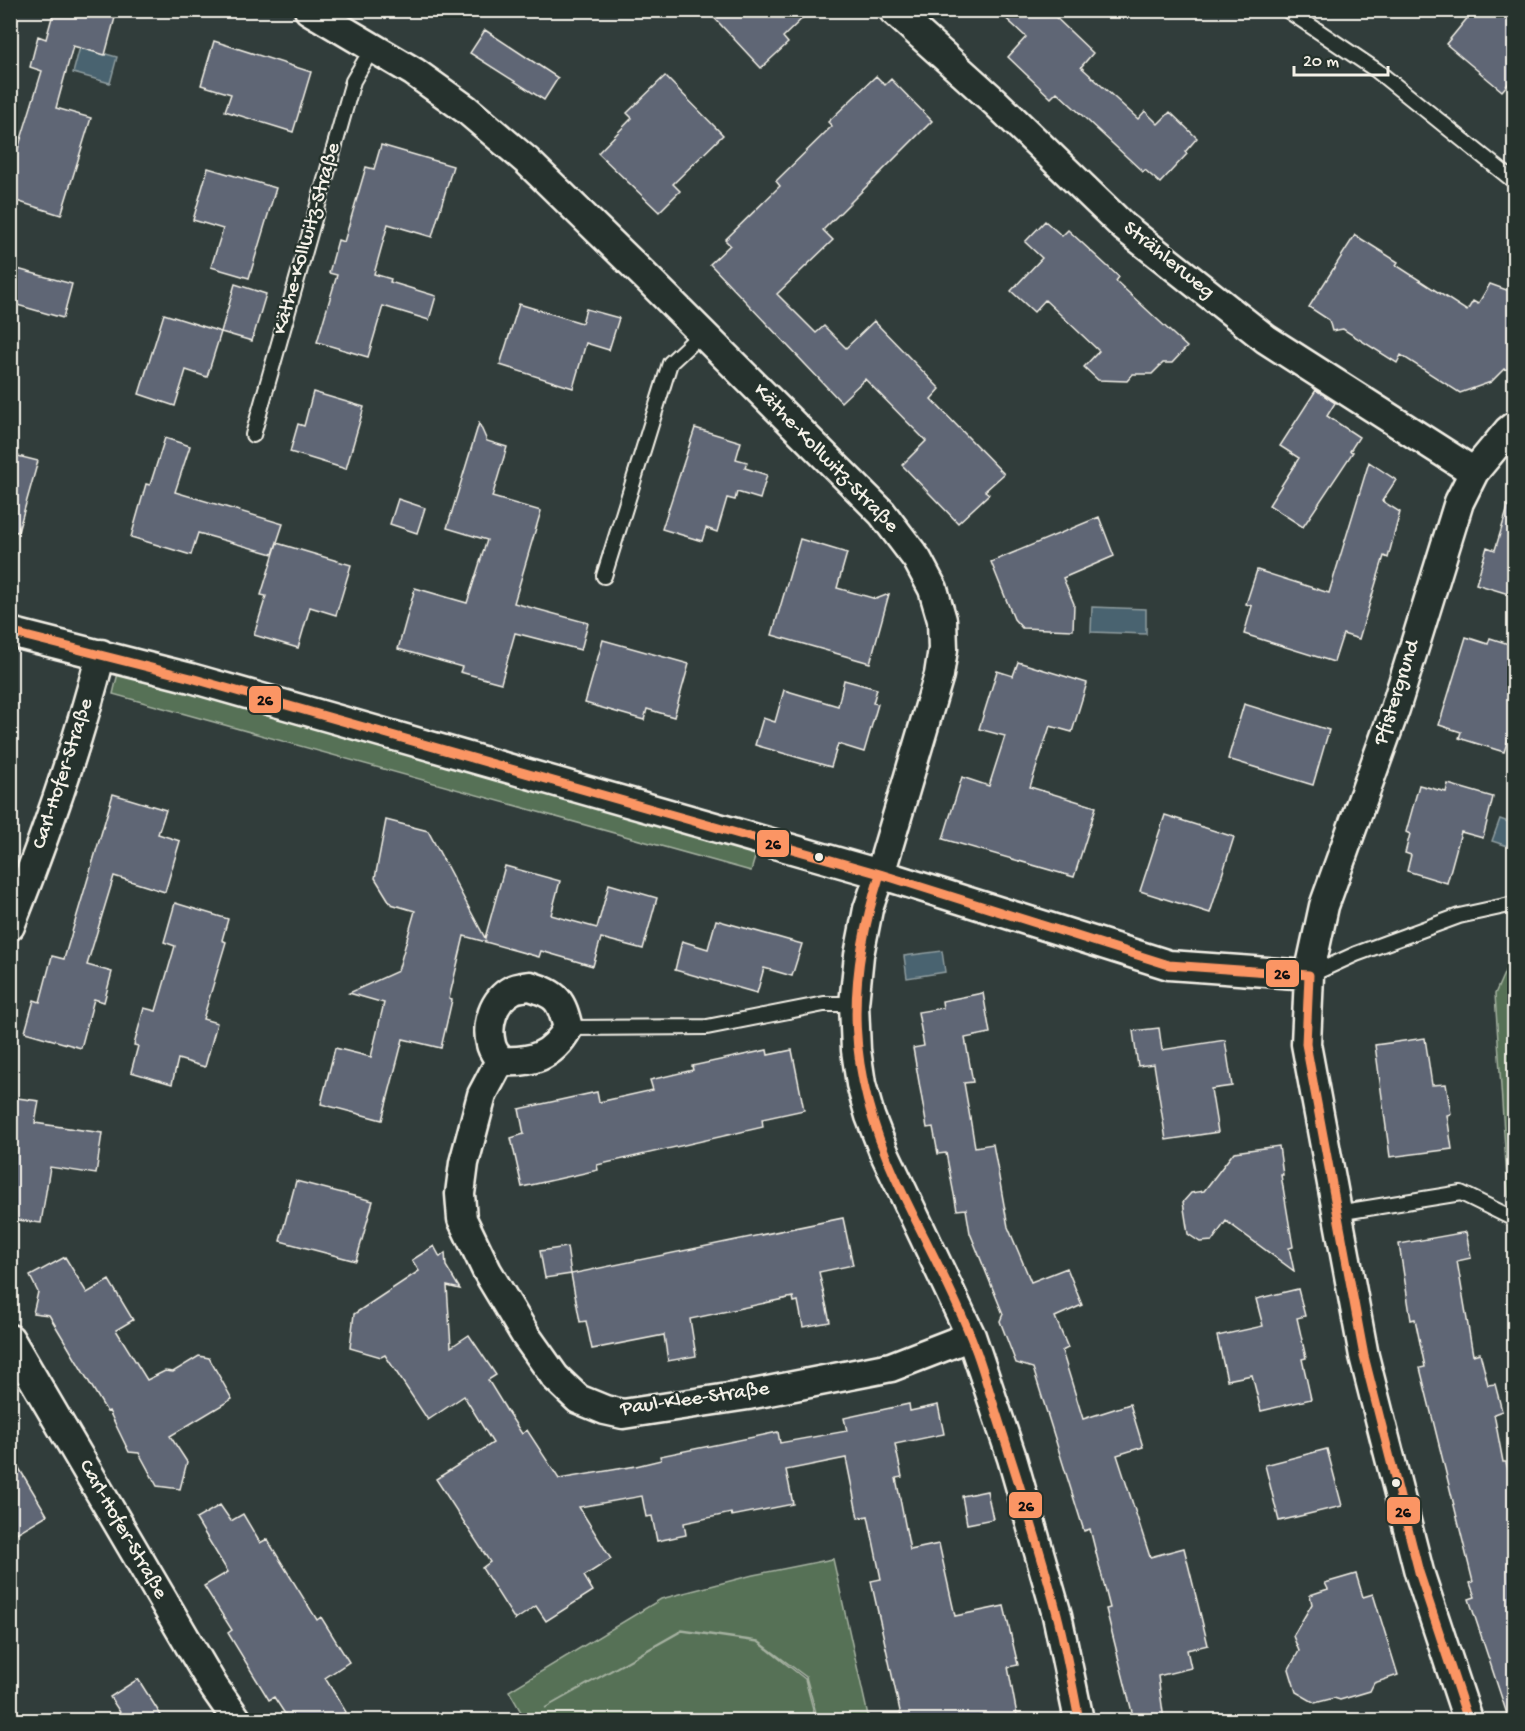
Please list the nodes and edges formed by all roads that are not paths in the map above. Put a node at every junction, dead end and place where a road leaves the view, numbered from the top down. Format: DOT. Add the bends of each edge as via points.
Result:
graph roads {
  1 [pos="309,10"];
  2 [pos="893,10"];
  3 [pos="1287,10"];
  4 [pos="373,47"];
  5 [pos="1515,182"];
  6 [pos="702,333"];
  7 [pos="1515,426"];
  8 [pos="253,435"];
  9 [pos="1474,472"];
  10 [pos="604,576"];
  11 [pos="10,632"];
  12 [pos="101,654"];
  13 [pos="880,874"];
  14 [pos="19,879"];
  15 [pos="1515,904"];
  16 [pos="10,926"];
  17 [pos="1309,975"];
  18 [pos="854,1004"];
  19 [pos="568,1028"];
  20 [pos="500,1061"];
  21 [pos="1337,1213"];
  22 [pos="1515,1219"];
  23 [pos="971,1336"];
  24 [pos="10,1339"];
  25 [pos="237,1720"];
  26 [pos="1079,1720"];
  27 [pos="1468,1720"];
  1 -- 4 [label="street, Käthe-Kollwitz-Straße"];
  2 -- 9 [label="street, Strählerweg" via="1133,234 1266,339"];
  3 -- 5 [label="lane" via="1376,70"];
  4 -- 6 [label="street, Käthe-Kollwitz-Straße" via="467,110 527,161"];
  4 -- 8 [label="lane, Käthe-Kollwitz-Straße" via="353,81"];
  6 -- 10 [label="lane" via="670,363"];
  6 -- 13 [label="street, Käthe-Kollwitz-Straße" via="882,513 917,559 933,589 942,620 939,675"];
  7 -- 9 [label="street, Pfistergrund"];
  9 -- 17 [label="street, Pfistergrund" via="1459,502 1395,709 1324,906"];
  11 -- 12 [label="street"];
  12 -- 13 [label="street"];
  12 -- 14 [label="street, Carl-Hofer-Straße" via="89,700"];
  13 -- 17 [label="street" via="1169,965"];
  13 -- 18 [label="street, Käthe-Kollwitz-Straße" via="868,909"];
  14 -- 16 [label="street, Carl-Hofer-Straße"];
  15 -- 17 [label="lane" via="1459,916"];
  17 -- 21 [label="street, Pfistergrund" via="1306,1044"];
  18 -- 19 [label="lane" via="824,1004 707,1027"];
  18 -- 23 [label="street, Käthe-Kollwitz-Straße" via="856,1050 870,1116"];
  19 -- 20 [label="street" via="554,1049 543,1055 516,1062"];
  19 -- 20 [label="street" via="558,999 549,992 530,986 512,990 493,1011 489,1029 491,1047"];
  20 -- 23 [label="street, Paul-Klee-Straße" via="482,1095 464,1163 462,1219 526,1336 555,1377 578,1399 623,1414 715,1400 891,1367"];
  21 -- 22 [label="lane" via="1461,1193"];
  21 -- 27 [label="street, Pfistergrund" via="1364,1356 1419,1572"];
  23 -- 26 [label="street, Käthe-Kollwitz-Straße" via="1012,1458 1057,1615"];
  24 -- 25 [label="street, Carl-Hofer-Straße"];
}
